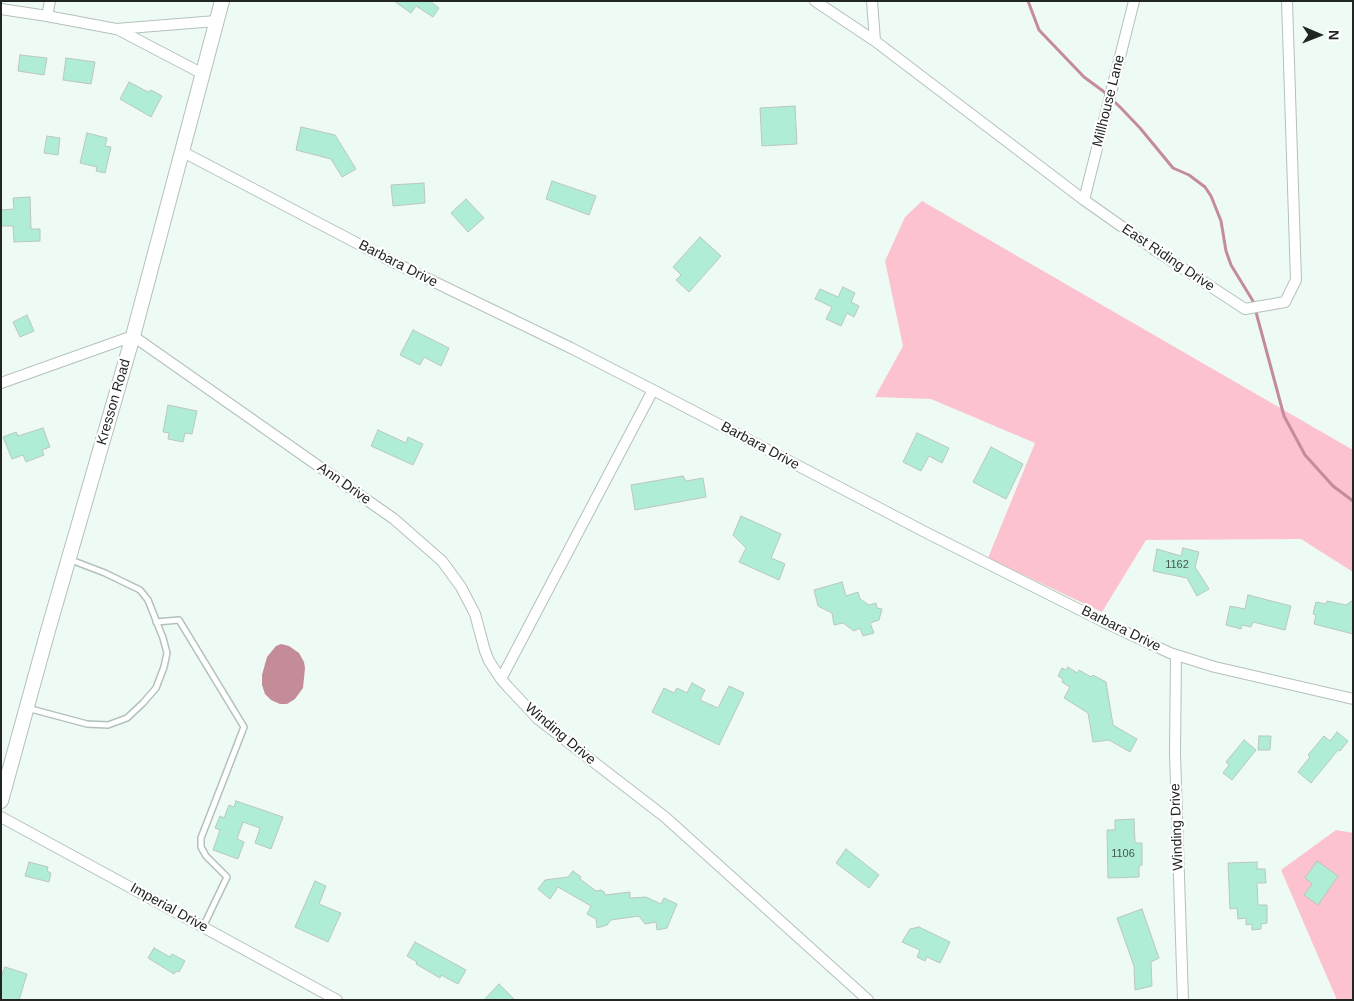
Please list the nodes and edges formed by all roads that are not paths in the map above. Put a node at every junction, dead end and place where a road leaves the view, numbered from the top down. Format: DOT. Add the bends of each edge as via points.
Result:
graph roads {
  1 [pos="50,1"];
  2 [pos="222,1"];
  3 [pos="815,1"];
  4 [pos="872,1"];
  5 [pos="1134,1"];
  6 [pos="1287,1"];
  7 [pos="1,9"];
  8 [pos="46,16"];
  9 [pos="216,21"];
  10 [pos="116,29"];
  11 [pos="875,41"];
  12 [pos="203,74"];
  13 [pos="183,152"];
  14 [pos="1084,200"];
  15 [pos="133,336"];
  16 [pos="1,383"];
  17 [pos="653,390"];
  18 [pos="68,560"];
  19 [pos="156,622"];
  20 [pos="1176,655"];
  21 [pos="502,678"];
  22 [pos="1353,699"];
  23 [pos="27,707"];
  24 [pos="1,801"];
  25 [pos="1,817"];
  26 [pos="203,926"];
  27 [pos="337,1000"];
  28 [pos="868,1000"];
  29 [pos="1183,1000"];
  1 -- 8 [label="street"];
  2 -- 9 [label="street, Kresson Road"];
  3 -- 11 [label="street, East Riding Drive"];
  4 -- 11 [label="street"];
  5 -- 14 [label="street, Millhouse Lane"];
  6 -- 14 [label="street, East Riding Drive" via="1296,280 1285,302 1245,309"];
  7 -- 8 [label="street"];
  8 -- 10 [label="street"];
  9 -- 10 [label="street"];
  9 -- 12 [label="street, Kresson Road"];
  10 -- 12 [label="street"];
  11 -- 14 [label="street, East Riding Drive"];
  12 -- 13 [label="street, Kresson Road"];
  13 -- 15 [label="street, Kresson Road"];
  13 -- 17 [label="street, Barbara Drive" via="389,260"];
  15 -- 16 [label="street"];
  15 -- 18 [label="street, Kresson Road"];
  15 -- 21 [label="street, Ann Drive" via="394,519 442,561 462,587 476,614 489,661"];
  17 -- 20 [label="street, Barbara Drive" via="927,533"];
  17 -- 21 [label="street"];
  18 -- 19 [label="lane" via="140,590 148,600"];
  18 -- 23 [label="street, Kresson Road"];
  19 -- 23 [label="lane" via="167,653 164,667 156,688 127,718 108,725 87,724"];
  19 -- 26 [label="lane" via="180,620 244,727 201,838 206,856 227,877"];
  20 -- 22 [label="street, Barbara Drive"];
  20 -- 29 [label="street, Winding Drive" via="1175,753"];
  21 -- 28 [label="street, Winding Drive" via="538,719 665,817"];
  23 -- 24 [label="street, Kresson Road"];
  25 -- 26 [label="street, Imperial Drive"];
  26 -- 27 [label="street, Imperial Drive"];
}
